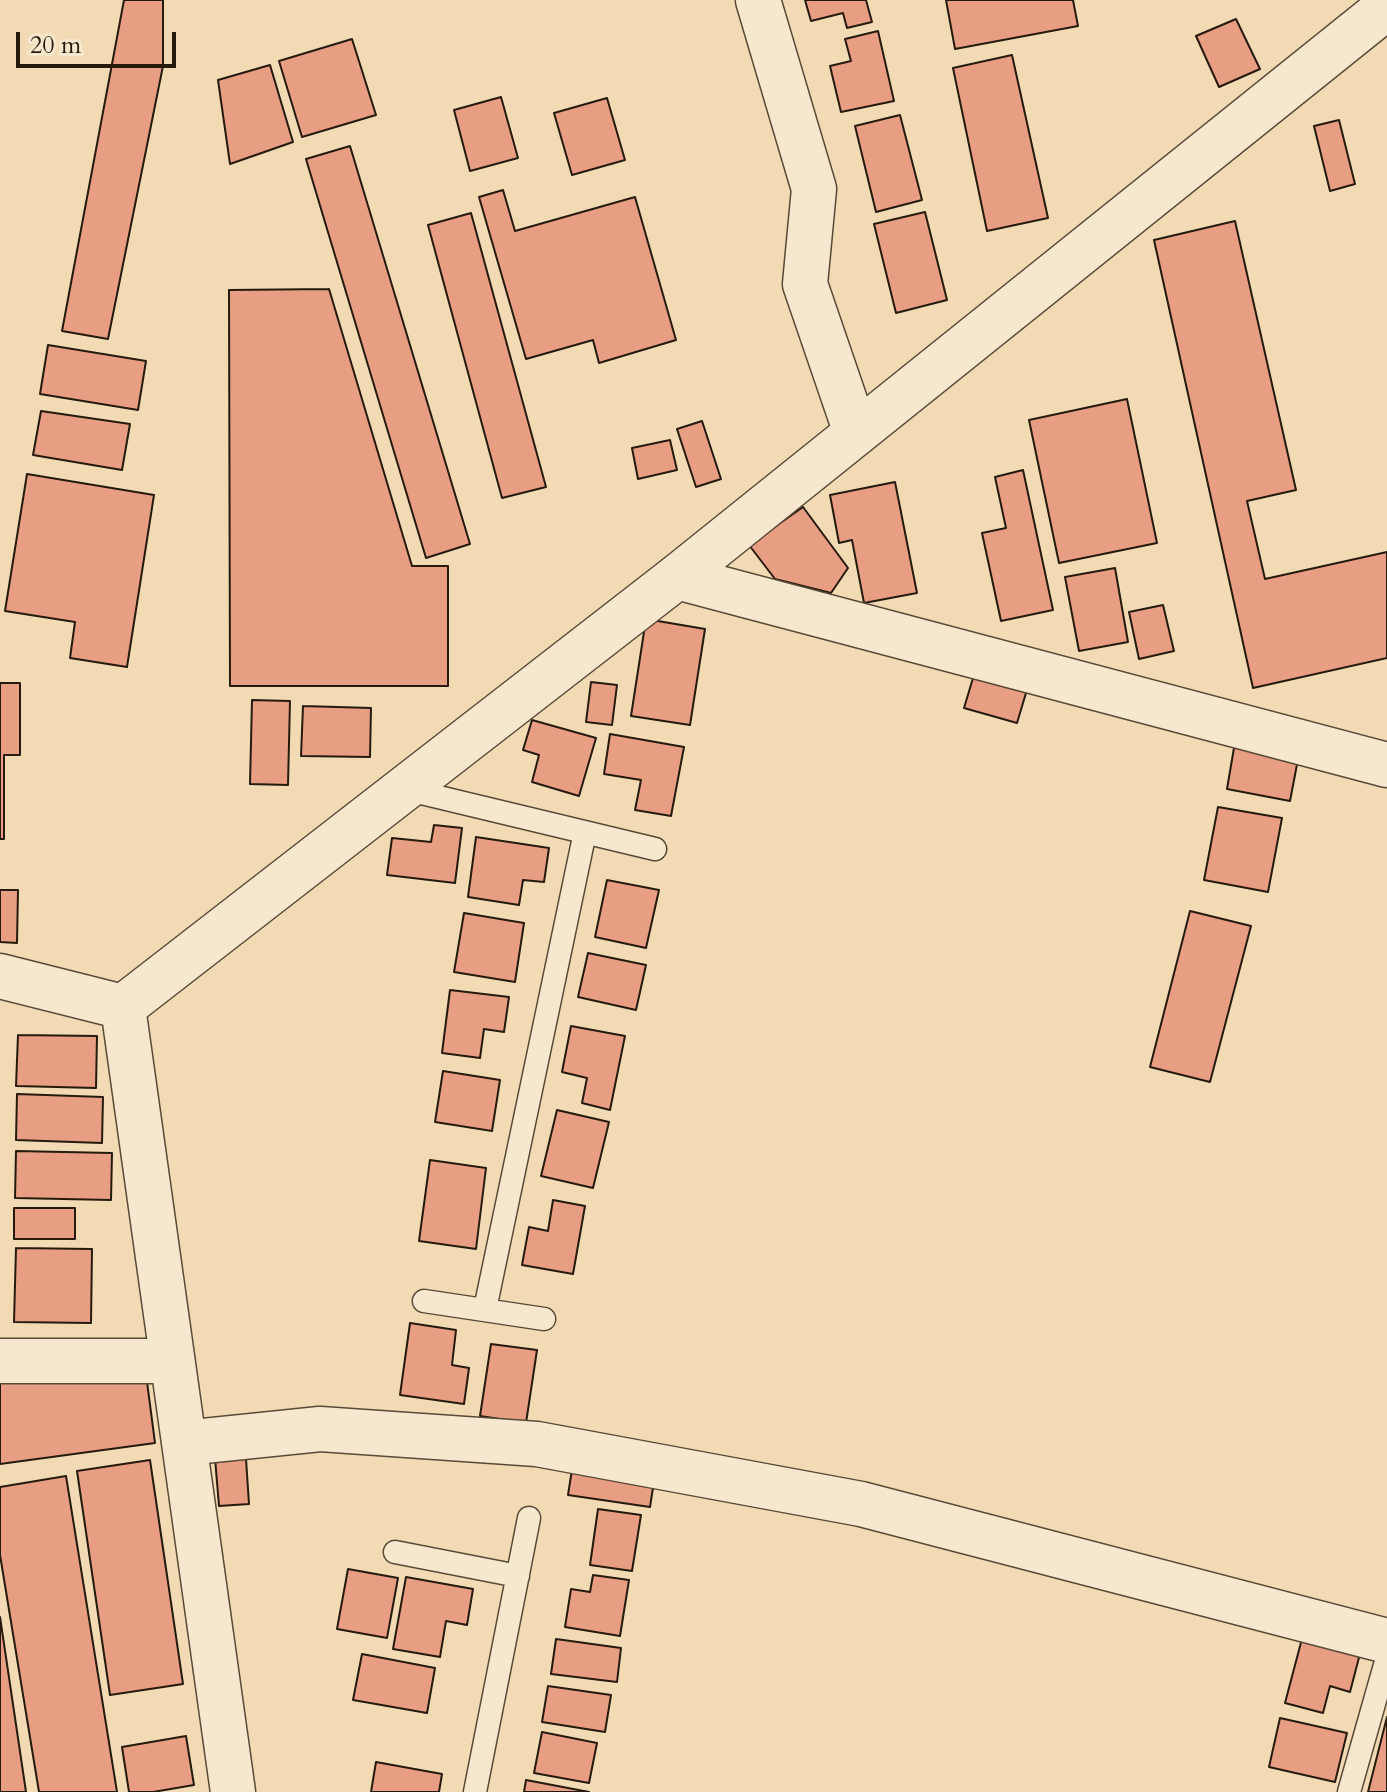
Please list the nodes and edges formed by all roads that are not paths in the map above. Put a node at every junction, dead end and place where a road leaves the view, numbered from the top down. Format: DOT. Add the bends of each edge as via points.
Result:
graph roads {
  1 [pos="758,0"];
  2 [pos="1387,7"];
  3 [pos="856,433"];
  4 [pos="677,577"];
  5 [pos="1387,765"];
  6 [pos="404,789"];
  7 [pos="585,832"];
  8 [pos="655,849"];
  9 [pos="0,976"];
  10 [pos="123,1007"];
  11 [pos="424,1301"];
  12 [pos="485,1309"];
  13 [pos="544,1319"];
  14 [pos="0,1361"];
  15 [pos="172,1361"];
  16 [pos="184,1443"];
  17 [pos="529,1518"];
  18 [pos="395,1552"];
  19 [pos="518,1576"];
  20 [pos="1387,1641"];
  21 [pos="1387,1658"];
  22 [pos="233,1792"];
  23 [pos="475,1792"];
  24 [pos="1349,1792"];
  1 -- 3 [label="street" via="814,189 805,284"];
  2 -- 3 [label="street"];
  3 -- 4 [label="street"];
  4 -- 5 [label="street"];
  4 -- 6 [label="street"];
  6 -- 7 [label="lane"];
  6 -- 10 [label="street"];
  7 -- 8 [label="lane"];
  7 -- 12 [label="lane"];
  9 -- 10 [label="street"];
  10 -- 15 [label="street"];
  11 -- 12 [label="lane"];
  12 -- 13 [label="lane"];
  14 -- 15 [label="street"];
  15 -- 16 [label="street"];
  16 -- 20 [label="street" via="320,1429 537,1444 861,1504"];
  16 -- 22 [label="street"];
  17 -- 19 [label="lane"];
  18 -- 19 [label="lane"];
  19 -- 23 [label="lane"];
  21 -- 24 [label="lane"];
}
